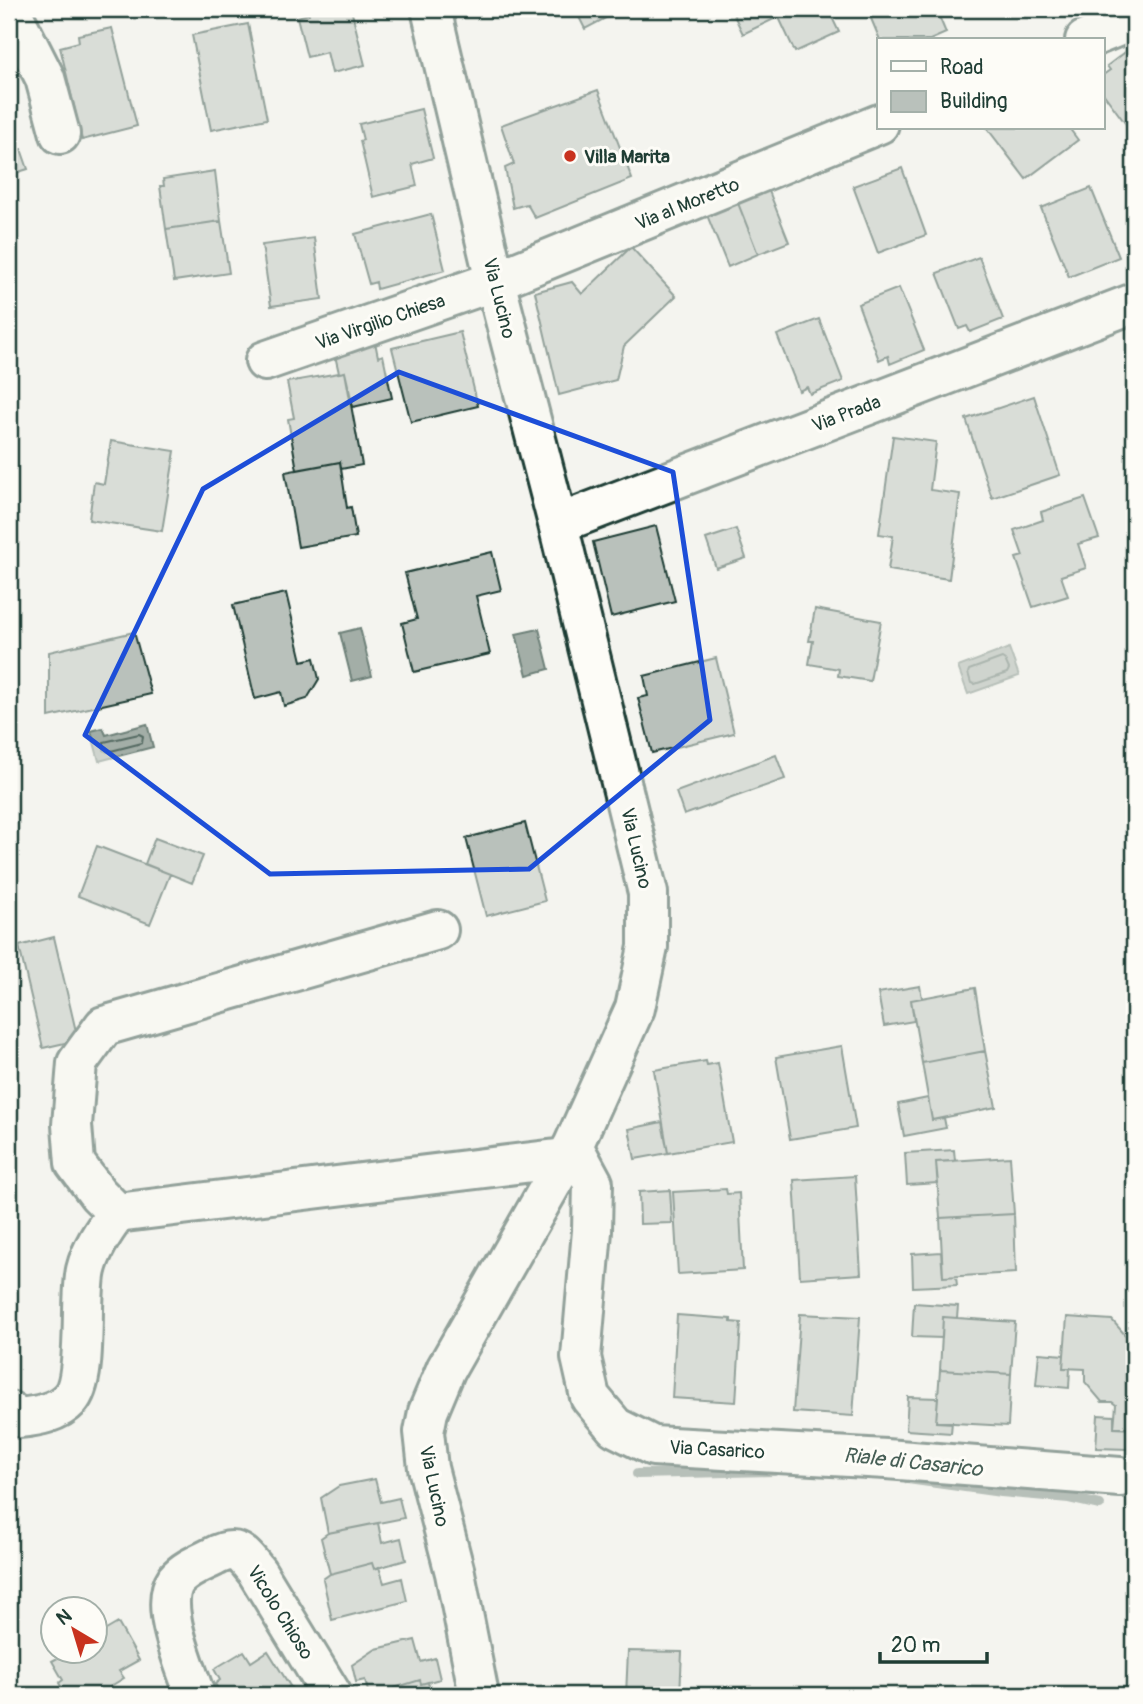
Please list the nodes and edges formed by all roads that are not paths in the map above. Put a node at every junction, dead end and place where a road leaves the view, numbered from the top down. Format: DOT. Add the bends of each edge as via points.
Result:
graph roads {
  1 [pos="10,9"];
  2 [pos="431,9"];
  3 [pos="1134,20"];
  4 [pos="1090,38"];
  5 [pos="877,125"];
  6 [pos="60,134"];
  7 [pos="495,281"];
  8 [pos="1134,303"];
  9 [pos="265,361"];
  10 [pos="558,524"];
  11 [pos="438,930"];
  12 [pos="569,1152"];
  13 [pos="117,1213"];
  14 [pos="9,1411"];
  15 [pos="1120,1477"];
  16 [pos="195,1695"];
  17 [pos="332,1695"];
  18 [pos="480,1695"];
  1 -- 6 [label="street" via="45,78"];
  2 -- 7 [label="street, Via Lucino"];
  3 -- 4 [label="street"];
  5 -- 7 [label="street, Via al Moretto"];
  7 -- 9 [label="street, Via Virgilio Chiesa"];
  7 -- 10 [label="street, Via Lucino"];
  8 -- 10 [label="street, Via Prada"];
  10 -- 12 [label="street, Via Lucino" via="648,893 649,947 635,1008"];
  11 -- 13 [label="street" via="104,1026 77,1063 72,1125 75,1163"];
  12 -- 13 [label="street"];
  12 -- 15 [label="street, Via Casarico" via="593,1183 581,1357 590,1397 615,1427 653,1446"];
  12 -- 18 [label="street, Via Lucino" via="446,1368 424,1432 428,1468"];
  13 -- 14 [label="street" via="101,1234 86,1270 80,1372 70,1399 46,1414 19,1418"];
  16 -- 17 [label="street, Vicolo Chioso" via="169,1608 170,1593 177,1579 193,1567 234,1550 257,1572"];
}
